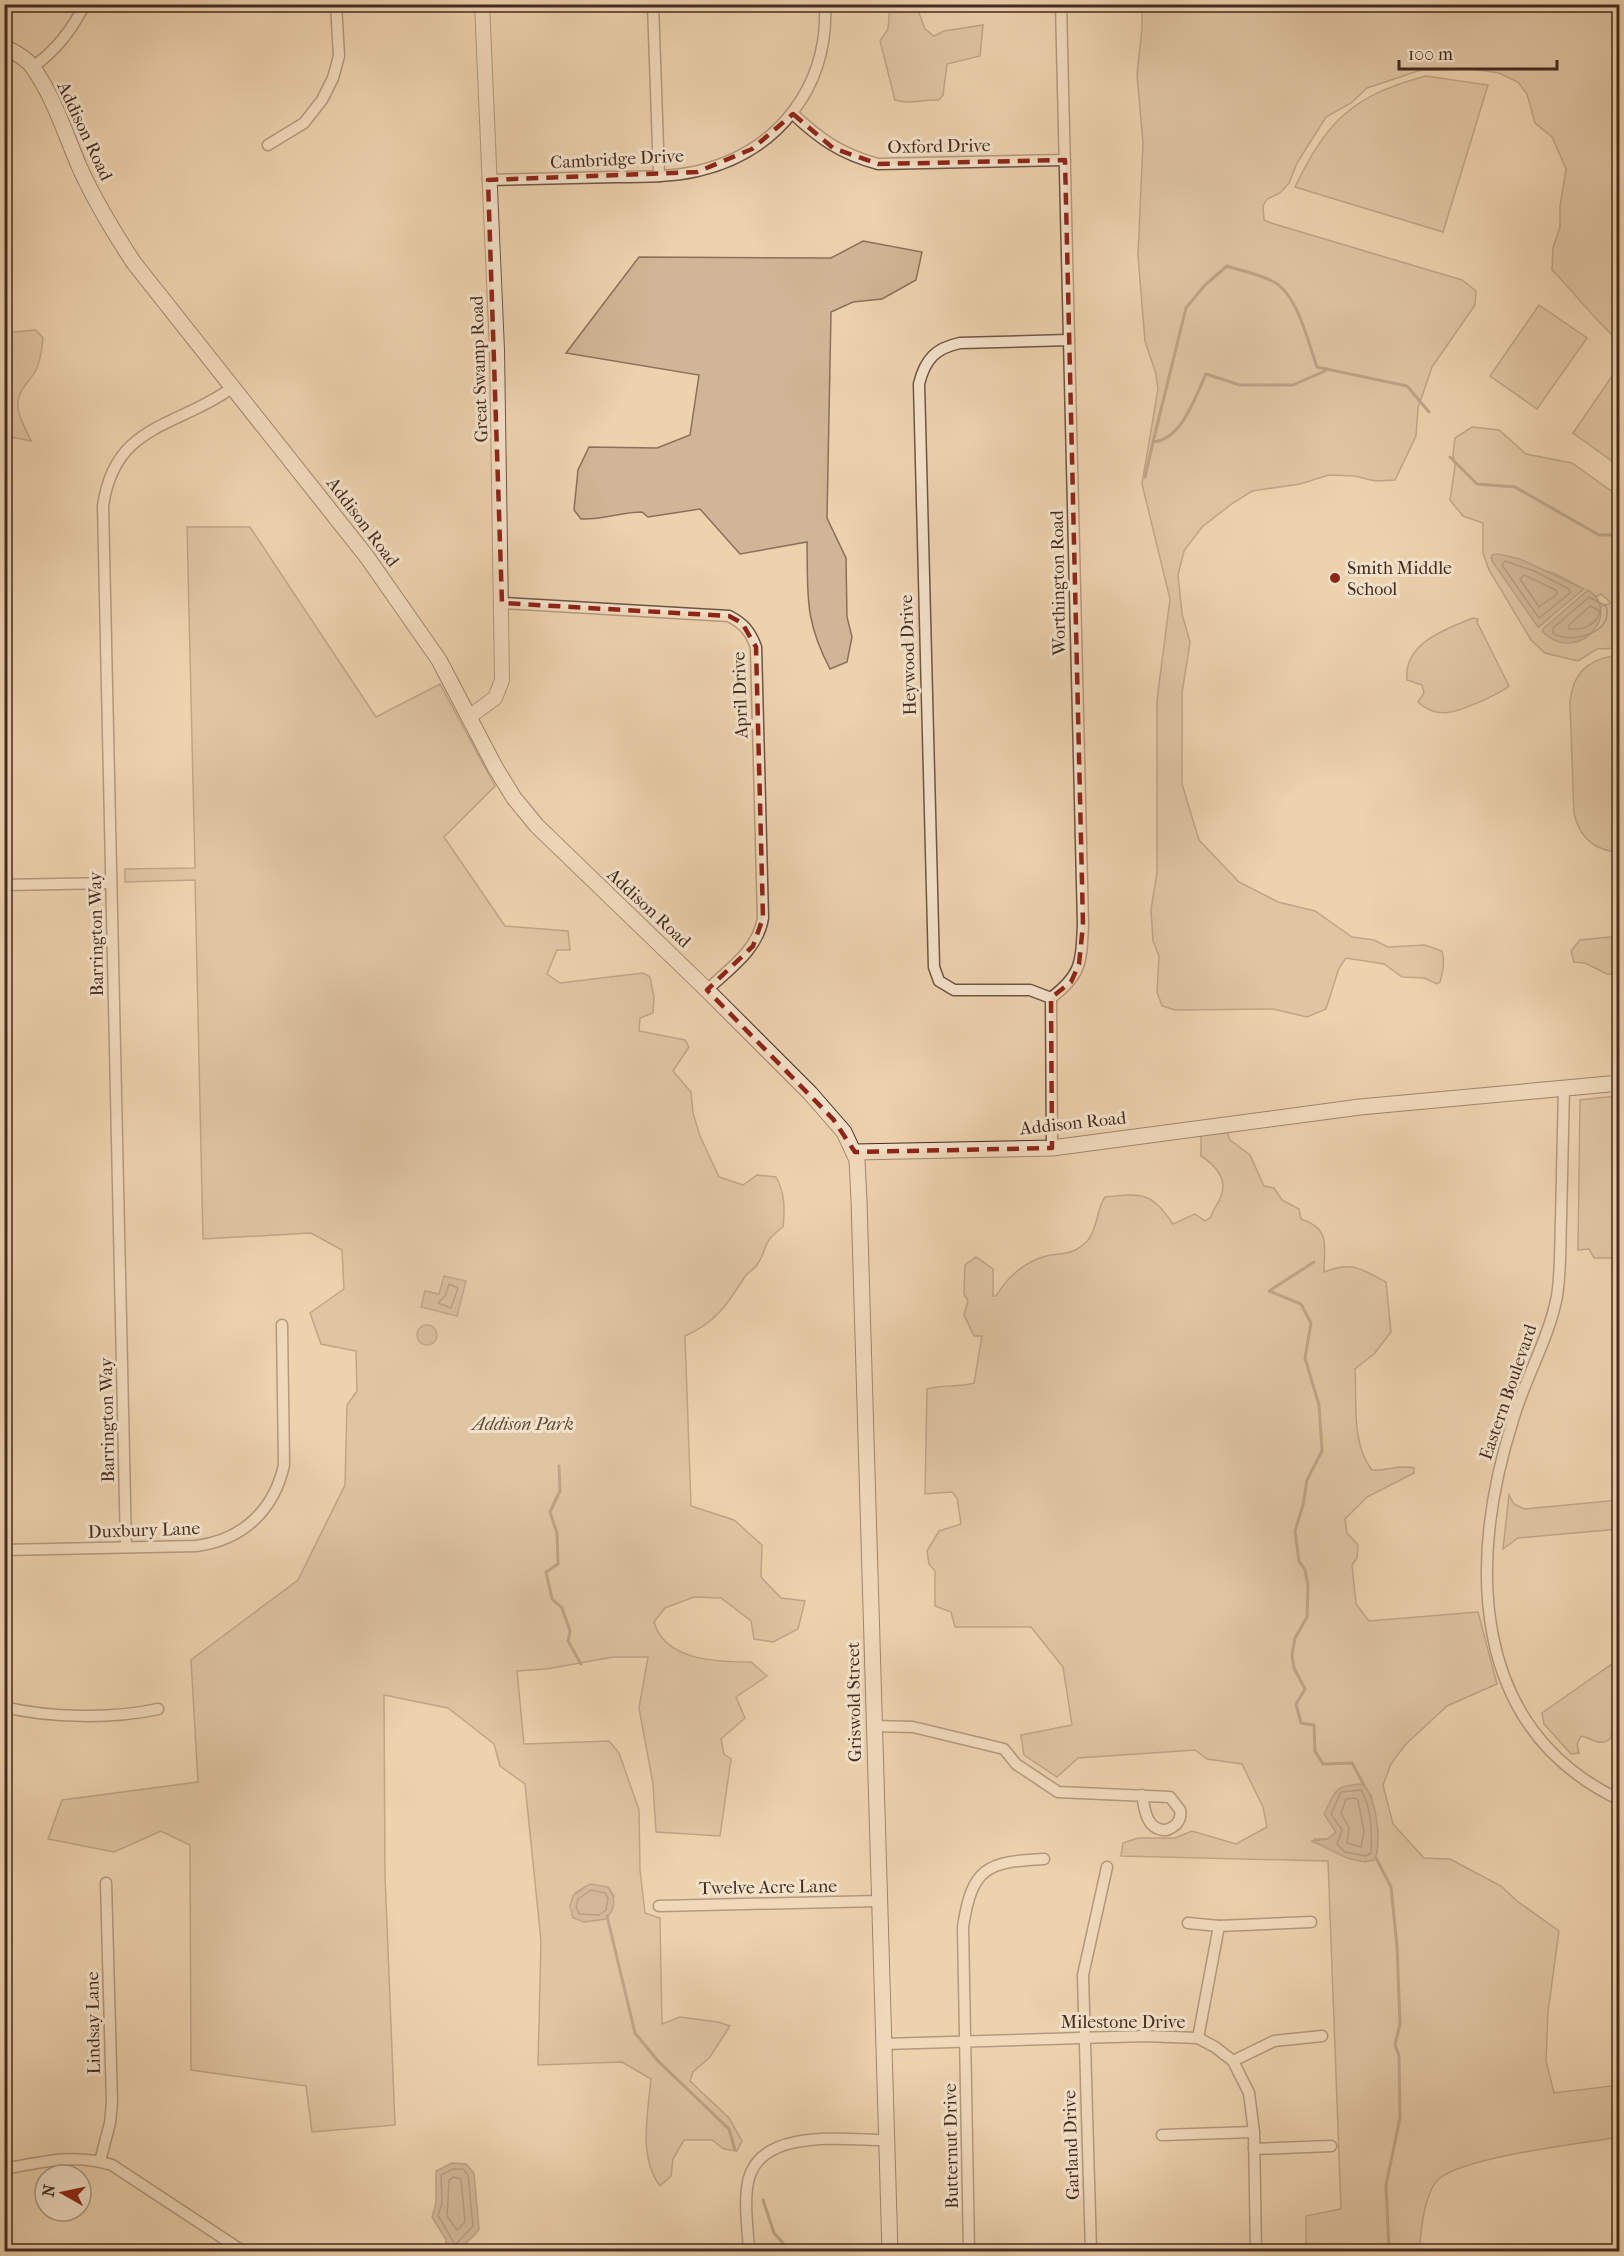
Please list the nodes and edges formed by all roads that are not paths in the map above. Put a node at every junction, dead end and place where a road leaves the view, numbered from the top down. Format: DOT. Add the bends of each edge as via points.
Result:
graph roads {
  1 [pos="85,4"];
  2 [pos="336,4"];
  3 [pos="482,4"];
  4 [pos="653,4"];
  5 [pos="825,4"];
  6 [pos="1061,4"];
  7 [pos="4,47"];
  8 [pos="33,67"];
  9 [pos="793,114"];
  10 [pos="268,145"];
  11 [pos="1065,160"];
  12 [pos="659,176"];
  13 [pos="488,180"];
  14 [pos="1069,340"];
  15 [pos="233,387"];
  16 [pos="502,603"];
  17 [pos="469,717"];
  18 [pos="111,883"];
  19 [pos="4,885"];
  20 [pos="707,990"];
  21 [pos="1051,998"];
  22 [pos="1620,1083"];
  23 [pos="1564,1087"];
  24 [pos="1052,1148"];
  25 [pos="855,1152"];
  26 [pos="282,1325"];
  27 [pos="126,1547"];
  28 [pos="4,1550"];
  29 [pos="4,1707"];
  30 [pos="158,1709"];
  31 [pos="874,1726"];
  32 [pos="1142,1795"];
  33 [pos="1620,1800"];
  34 [pos="1044,1859"];
  35 [pos="1107,1867"];
  36 [pos="106,1883"];
  37 [pos="879,1901"];
  38 [pos="659,1906"];
  39 [pos="1311,1922"];
  40 [pos="1188,1923"];
  41 [pos="1219,1926"];
  42 [pos="1322,2036"];
  43 [pos="1084,2038"];
  44 [pos="1198,2038"];
  45 [pos="966,2042"];
  46 [pos="884,2044"];
  47 [pos="1233,2061"];
  48 [pos="1254,2132"];
  49 [pos="1162,2135"];
  50 [pos="885,2140"];
  51 [pos="1331,2146"];
  52 [pos="1254,2149"];
  53 [pos="99,2161"];
  54 [pos="4,2169"];
  55 [pos="969,2250"];
  56 [pos="1091,2251"];
  57 [pos="244,2252"];
  58 [pos="749,2252"];
  59 [pos="890,2252"];
  60 [pos="1256,2252"];
  1 -- 8 [label="street" via="60,44"];
  2 -- 10 [label="street" via="339,56 333,78 304,123"];
  3 -- 13 [label="street, Great Swamp Road"];
  4 -- 12 [label="street"];
  5 -- 9 [label="street, Cambridge Drive" via="823,49"];
  6 -- 11 [label="street, Worthington Road"];
  7 -- 8 [label="main road, Addison Road"];
  8 -- 15 [label="main road, Addison Road" via="108,224"];
  9 -- 11 [label="street, Oxford Drive" via="833,148 878,165"];
  9 -- 12 [label="street, Cambridge Drive" via="752,149 728,162 697,172"];
  11 -- 14 [label="street, Worthington Road"];
  12 -- 13 [label="street, Cambridge Drive"];
  13 -- 16 [label="street, Great Swamp Road" via="497,361"];
  14 -- 21 [label="street, Worthington Road" via="1083,926 1079,964 1071,982"];
  14 -- 21 [label="street, Heywood Drive" via="960,343 944,347 931,356 919,384 934,967 939,981 954,990 1030,990"];
  15 -- 17 [label="main road, Addison Road" via="367,557 439,660"];
  15 -- 18 [label="street, Barrington Way" via="140,436 117,461 105,494"];
  16 -- 17 [label="street, Great Swamp Road" via="501,687 492,702"];
  16 -- 20 [label="street, April Drive" via="729,616 751,634 756,646 763,918 753,946"];
  17 -- 20 [label="main road, Addison Road" via="514,798 537,826"];
  18 -- 19 [label="street"];
  18 -- 27 [label="street, Barrington Way"];
  20 -- 25 [label="main road, Addison Road" via="810,1093 844,1132"];
  21 -- 24 [label="street"];
  22 -- 23 [label="main road, Addison Road"];
  23 -- 24 [label="main road, Addison Road" via="1349,1108"];
  23 -- 33 [label="street, Eastern Boulevard" via="1557,1296 1513,1418 1497,1479 1486,1597 1499,1666 1518,1705 1573,1772"];
  24 -- 25 [label="main road, Addison Road"];
  25 -- 31 [label="main road, Griswold Street"];
  26 -- 27 [label="street, Duxbury Lane" via="285,1454 268,1506 246,1528 218,1542"];
  27 -- 28 [label="street, Duxbury Lane"];
  29 -- 30 [label="street" via="55,1715"];
  31 -- 32 [label="street" via="913,1727 1004,1749 1016,1764 1058,1792"];
  31 -- 37 [label="main road, Griswold Street"];
  34 -- 45 [label="street, Butternut Drive" via="1005,1861 991,1867 977,1879 968,1896 963,1927"];
  35 -- 43 [label="street, Garland Drive" via="1083,1975"];
  36 -- 53 [label="street, Lindsay Lane" via="112,2102"];
  37 -- 38 [label="street, Twelve Acre Lane"];
  37 -- 46 [label="main road, Griswold Street"];
  39 -- 41 [label="street"];
  40 -- 41 [label="street"];
  41 -- 44 [label="street"];
  42 -- 47 [label="street" via="1275,2041"];
  43 -- 44 [label="street, Milestone Drive"];
  43 -- 45 [label="street, Milestone Drive"];
  43 -- 56 [label="street, Garland Drive"];
  44 -- 47 [label="street, Milestone Drive"];
  45 -- 46 [label="street, Milestone Drive"];
  45 -- 55 [label="street, Butternut Drive"];
  46 -- 50 [label="main road, Griswold Street"];
  47 -- 48 [label="street, Milestone Drive" via="1249,2093"];
  48 -- 49 [label="street"];
  48 -- 52 [label="street, Milestone Drive"];
  50 -- 58 [label="street" via="794,2142 760,2157 747,2188"];
  50 -- 59 [label="main road, Griswold Street"];
  51 -- 52 [label="street"];
  52 -- 60 [label="street, Milestone Drive"];
  53 -- 54 [label="street" via="67,2159"];
  53 -- 57 [label="street" via="131,2176"];
}
